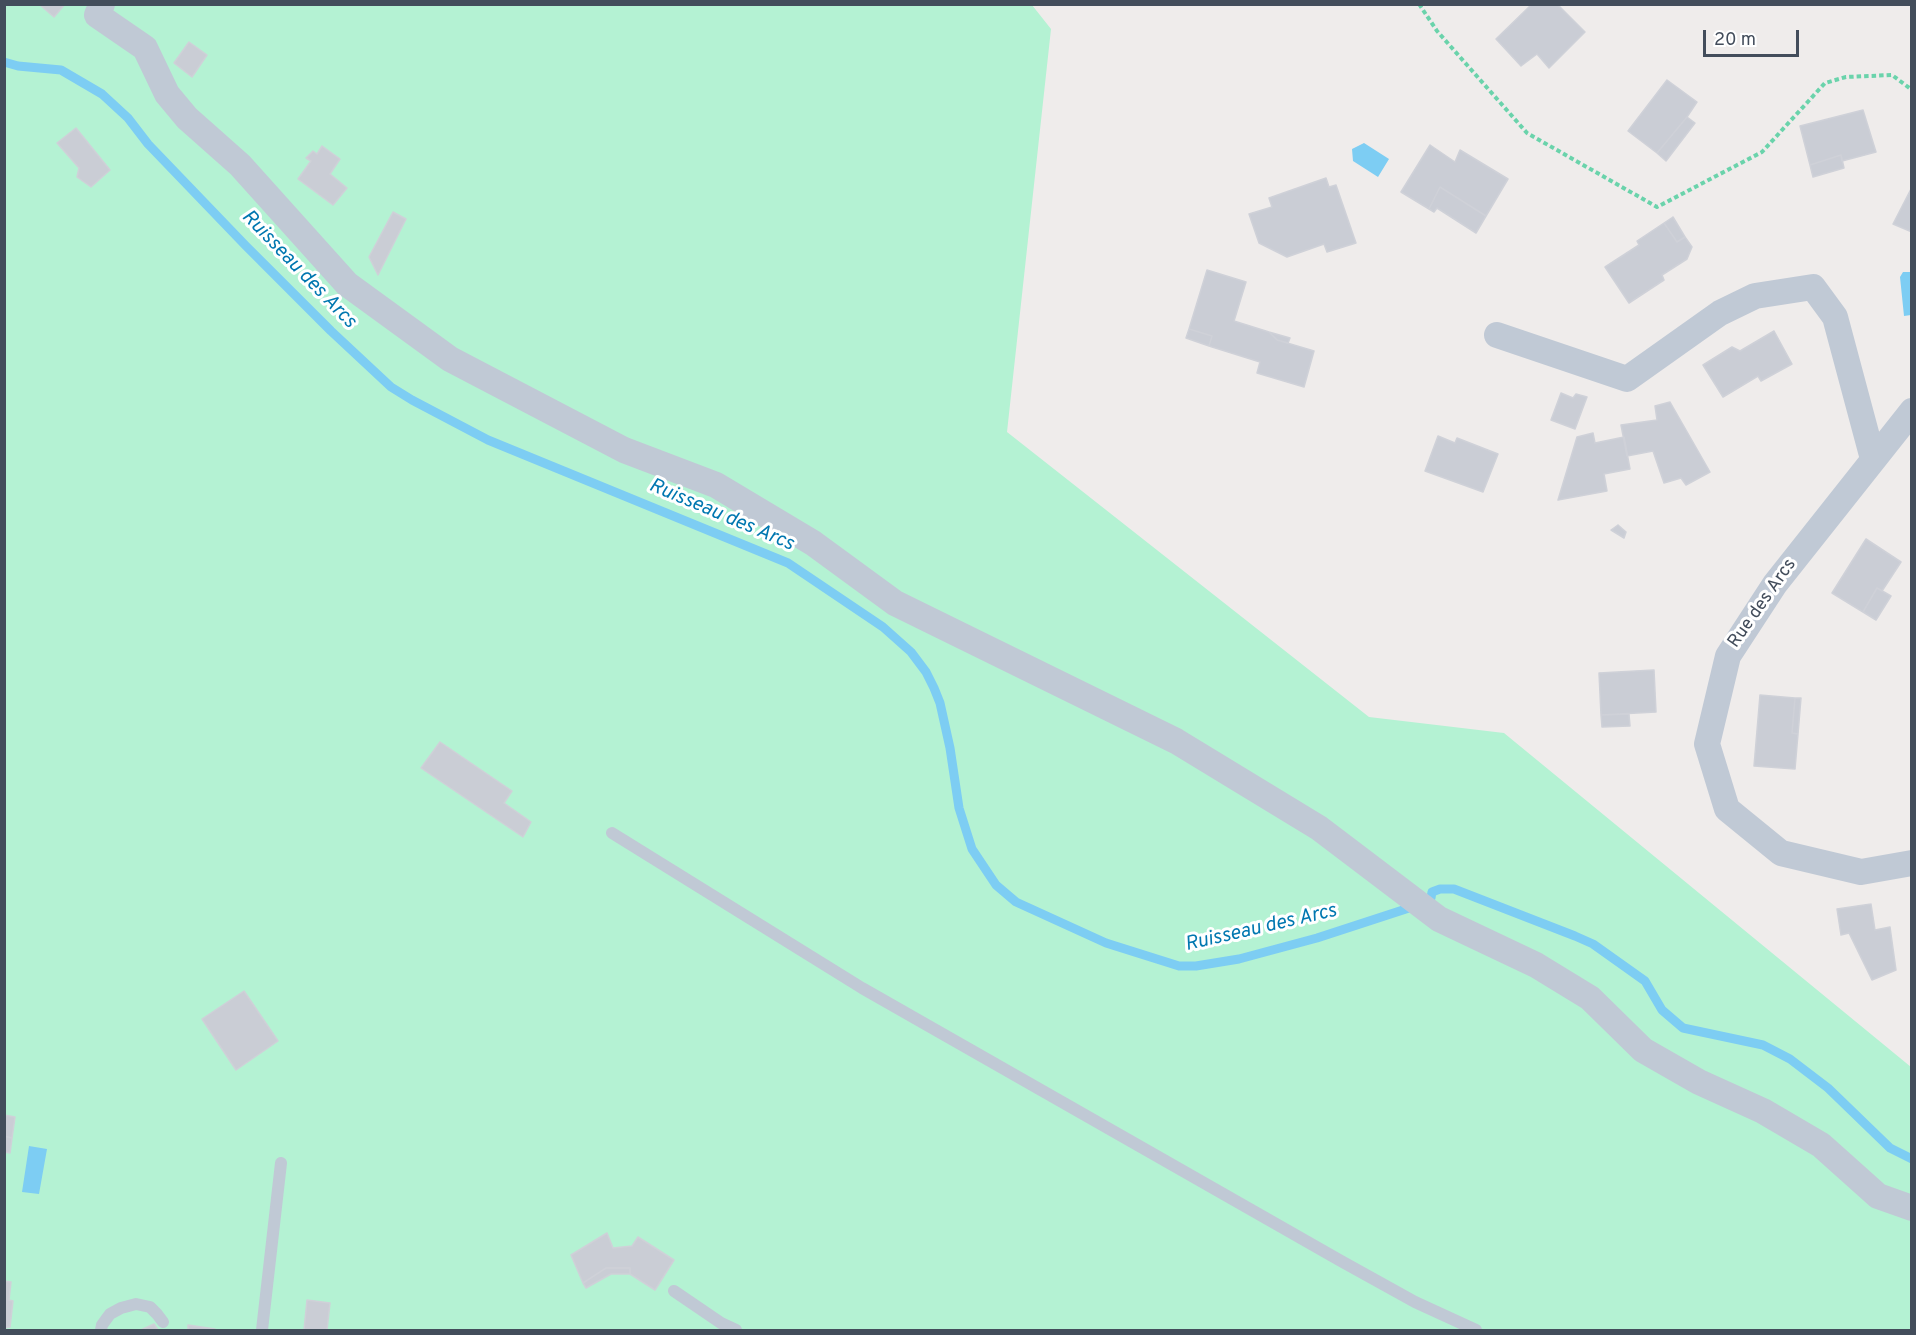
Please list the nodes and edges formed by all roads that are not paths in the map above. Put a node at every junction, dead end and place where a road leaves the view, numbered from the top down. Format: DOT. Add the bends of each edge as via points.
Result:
graph roads {
  1 [pos="102,4"];
  2 [pos="1497,335"];
  3 [pos="1911,411"];
  4 [pos="1873,459"];
  5 [pos="612,833"];
  6 [pos="1911,862"];
  7 [pos="281,1163"];
  8 [pos="1911,1208"];
  9 [pos="674,1291"];
  10 [pos="163,1322"];
  11 [pos="101,1330"];
  12 [pos="262,1330"];
  13 [pos="736,1330"];
  14 [pos="1476,1330"];
  1 -- 8 [label="street" via="97,15 145,48 167,94 187,118 240,165 346,284 450,359 624,450 716,484 813,543 895,603 1176,741 1319,828 1439,919 1536,965 1590,998 1643,1050 1821,1145 1878,1196"];
  2 -- 4 [label="street" via="1627,379 1720,313 1755,296 1813,287 1835,317"];
  3 -- 4 [label="street, Rue des Arcs"];
  4 -- 6 [label="street, Rue des Arcs" via="1775,584 1728,656 1707,744 1727,809 1781,853 1861,872"];
  5 -- 14 [label="lane" via="873,994 1341,1261"];
  7 -- 12 [label="lane"];
  9 -- 13 [label="lane"];
  10 -- 11 [label="lane" via="150,1307 136,1304 110,1314"];
}
